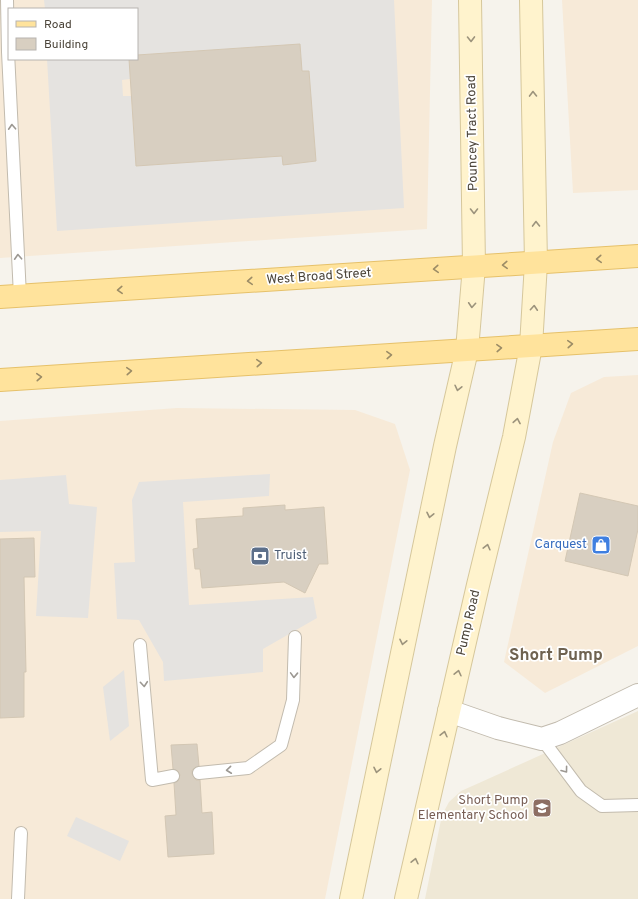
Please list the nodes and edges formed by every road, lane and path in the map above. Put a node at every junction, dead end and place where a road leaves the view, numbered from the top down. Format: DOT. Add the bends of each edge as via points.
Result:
graph roads {
  1 [pos="7,0"];
  2 [pos="470,0"];
  3 [pos="531,0"];
  4 [pos="8,52"];
  5 [pos="8,60"];
  6 [pos="638,256"];
  7 [pos="536,263"];
  8 [pos="474,266"];
  9 [pos="10,296"];
  10 [pos="638,339"];
  11 [pos="531,346"];
  12 [pos="467,350"];
  13 [pos="0,380"];
  14 [pos="295,636"];
  15 [pos="140,645"];
  16 [pos="638,695"];
  17 [pos="449,711"];
  18 [pos="542,739"];
  19 [pos="199,773"];
  20 [pos="173,776"];
  21 [pos="638,805"];
  22 [pos="22,833"];
  23 [pos="18,899"];
  24 [pos="351,899"];
  25 [pos="406,899"];
  4 -- 1 [label="lane, one-way"];
  2 -- 8 [label="main road, Pouncey Tract Road, one-way"];
  7 -- 3 [label="main road, one-way"];
  9 -- 5 [label="lane, one-way"];
  6 -- 7 [label="main road, West Broad Street, one-way"];
  7 -- 8 [label="main road, West Broad Street, one-way"];
  11 -- 7 [label="main road, Pump Road, one-way"];
  8 -- 9 [label="main road, West Broad Street, one-way"];
  8 -- 12 [label="main road, Pouncey Tract Road, one-way"];
  11 -- 10 [label="main road, one-way"];
  12 -- 11 [label="main road, one-way"];
  17 -- 11 [label="main road, Pump Road, one-way" via="514,437"];
  13 -- 12 [label="main road, one-way"];
  12 -- 24 [label="main road, one-way"];
  14 -- 19 [label="lane, one-way" via="293,700 281,745 248,768"];
  15 -- 20 [label="lane, one-way" via="152,780"];
  16 -- 18 [label="street" via="560,733"];
  17 -- 18 [label="street" via="498,728"];
  25 -- 17 [label="main road, Pump Road, one-way"];
  18 -- 21 [label="lane, one-way" via="581,791 602,806"];
  22 -- 23 [label="lane"];
}
